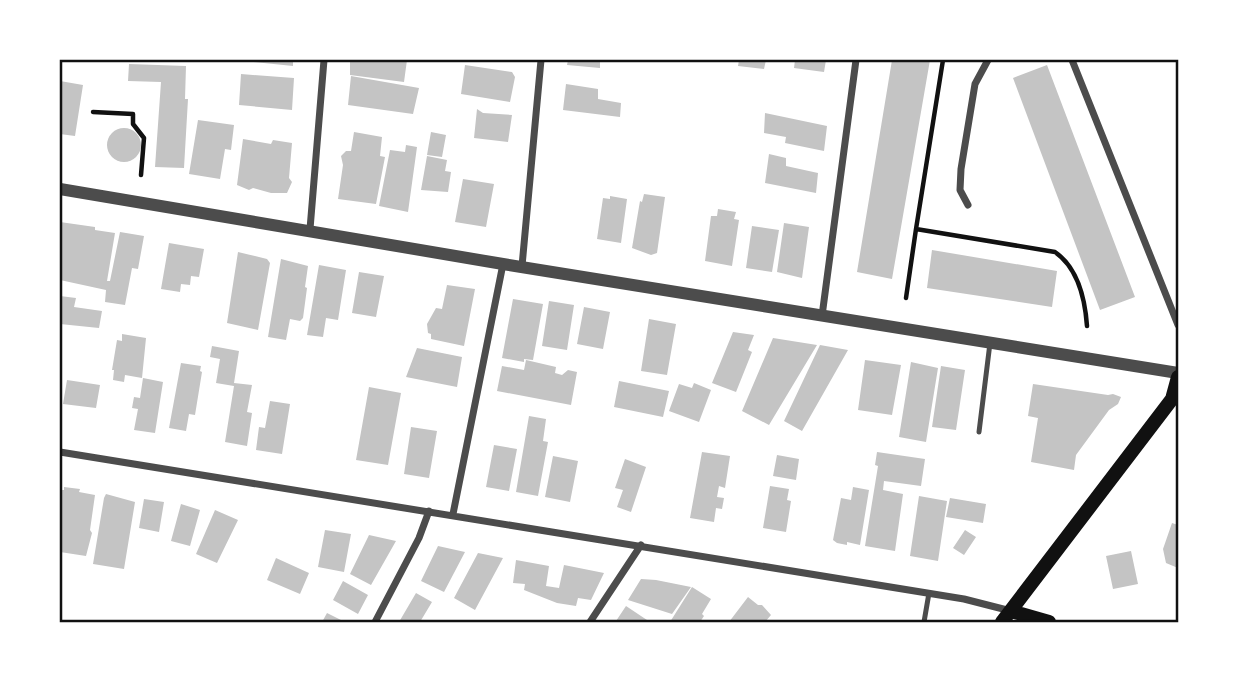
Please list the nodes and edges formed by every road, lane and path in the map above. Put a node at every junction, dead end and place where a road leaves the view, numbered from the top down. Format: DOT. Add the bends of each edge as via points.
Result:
graph roads {
  1 [pos="324,60"];
  2 [pos="541,60"];
  3 [pos="856,60"];
  4 [pos="943,60"];
  5 [pos="988,60"];
  6 [pos="1072,60"];
  7 [pos="93,112"];
  8 [pos="141,175"];
  9 [pos="60,188"];
  10 [pos="968,205"];
  11 [pos="310,229"];
  12 [pos="916,229"];
  13 [pos="503,264"];
  14 [pos="522,266"];
  15 [pos="906,298"];
  16 [pos="822,316"];
  17 [pos="1178,325"];
  18 [pos="1087,326"];
  19 [pos="990,343"];
  20 [pos="1178,375"];
  21 [pos="979,432"];
  22 [pos="60,452"];
  23 [pos="429,511"];
  24 [pos="453,514"];
  25 [pos="641,545"];
  26 [pos="929,593"];
  27 [pos="1006,617"];
  28 [pos="375,622"];
  29 [pos="590,622"];
  30 [pos="924,622"];
  31 [pos="1049,622"];
  1 -- 11 [label="street"];
  2 -- 14 [label="street"];
  3 -- 16 [label="street"];
  4 -- 12 [label="path"];
  5 -- 10 [label="street" via="975,85 961,169 960,190"];
  6 -- 17 [label="street"];
  7 -- 8 [label="path" via="133,114 133,124 144,138"];
  9 -- 11 [label="street"];
  11 -- 13 [label="street"];
  12 -- 15 [label="path"];
  12 -- 18 [label="path" via="1055,252 1077,279"];
  13 -- 14 [label="street"];
  13 -- 24 [label="street"];
  14 -- 16 [label="street"];
  16 -- 19 [label="street"];
  19 -- 20 [label="street"];
  19 -- 21 [label="lane"];
  20 -- 27 [label="main road" via="1172,399"];
  22 -- 23 [label="street"];
  23 -- 24 [label="street"];
  23 -- 28 [label="street"];
  24 -- 25 [label="street"];
  25 -- 26 [label="street"];
  25 -- 29 [label="street"];
  26 -- 27 [label="street" via="964,598"];
  26 -- 30 [label="lane"];
  27 -- 31 [label="main road"];
}
